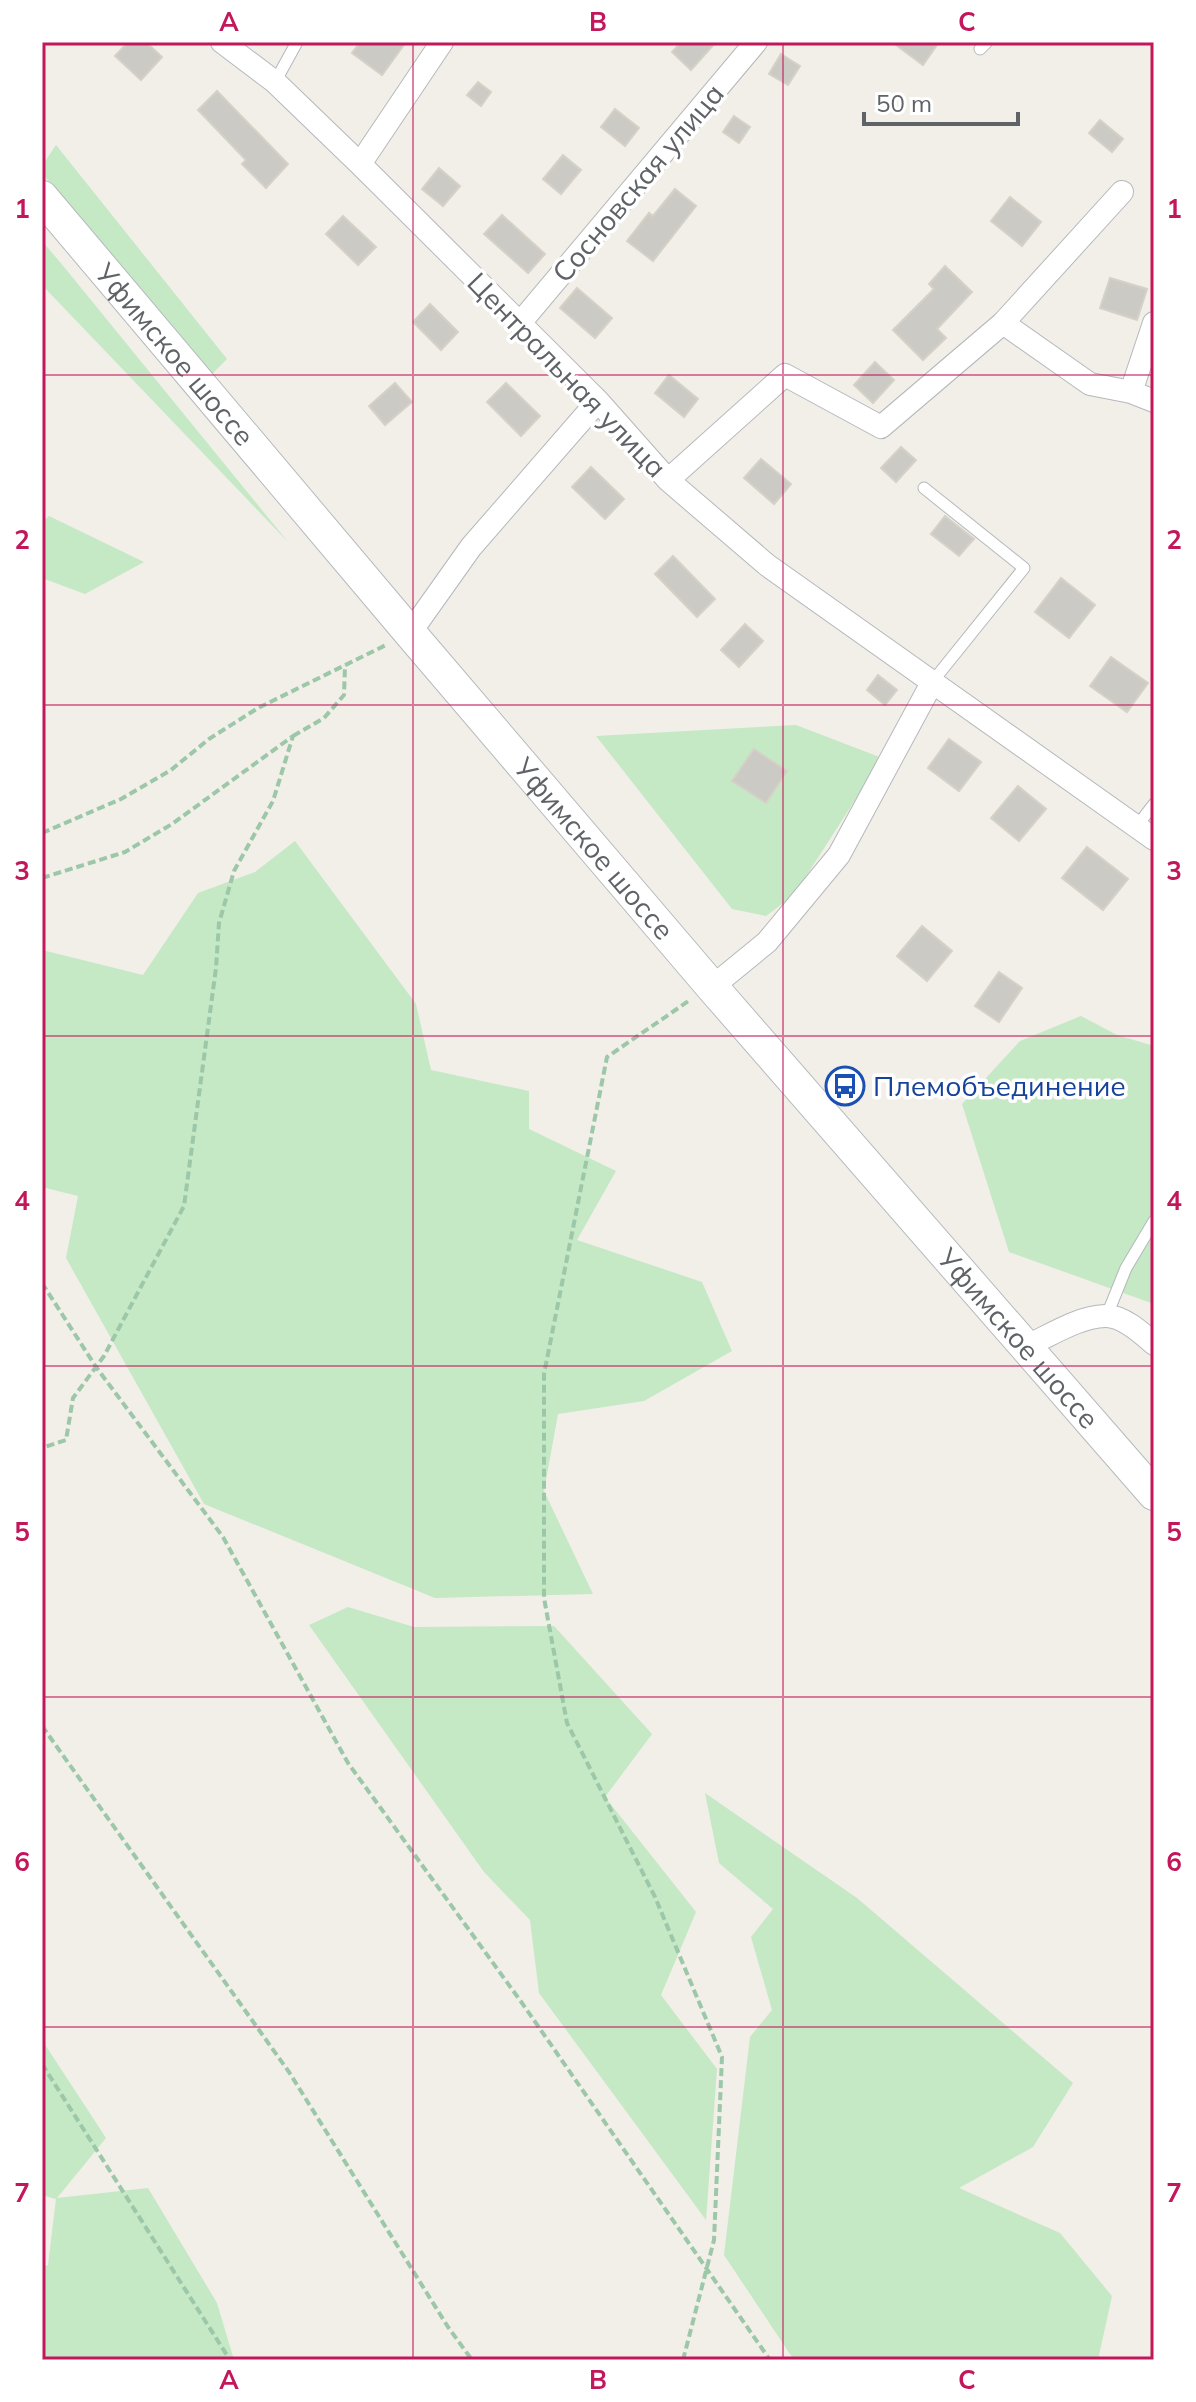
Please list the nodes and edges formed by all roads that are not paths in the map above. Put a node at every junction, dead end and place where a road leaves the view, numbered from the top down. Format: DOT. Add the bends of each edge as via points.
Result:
graph roads {
  1 [pos="222,42"];
  2 [pos="297,42"];
  3 [pos="442,42"];
  4 [pos="756,42"];
  5 [pos="275,82"];
  6 [pos="360,164"];
  7 [pos="1122,192"];
  8 [pos="42,197"];
  9 [pos="520,323"];
  10 [pos="1003,323"];
  11 [pos="1154,323"];
  12 [pos="1131,392"];
  13 [pos="598,401"];
  14 [pos="1154,401"];
  15 [pos="668,480"];
  16 [pos="924,488"];
  17 [pos="410,633"];
  18 [pos="933,681"];
  19 [pos="1154,804"];
  20 [pos="1145,832"];
  21 [pos="712,987"];
  22 [pos="1154,1221"];
  23 [pos="1107,1315"];
  24 [pos="1154,1344"];
  25 [pos="1027,1346"];
  26 [pos="1154,1494"];
  1 -- 5 [label="street, Центральная улица"];
  2 -- 5 [label="lane"];
  3 -- 6 [label="street"];
  4 -- 9 [label="street, Сосновская улица"];
  5 -- 6 [label="street, Центральная улица"];
  6 -- 9 [label="street, Центральная улица"];
  7 -- 10 [label="street"];
  8 -- 17 [label="main road, Уфимское шоссе"];
  9 -- 13 [label="street, Центральная улица"];
  10 -- 12 [label="street" via="1090,384"];
  10 -- 15 [label="street" via="881,427 785,375"];
  11 -- 12 [label="street"];
  12 -- 14 [label="street"];
  13 -- 15 [label="street, Центральная улица"];
  13 -- 17 [label="street" via="471,547"];
  15 -- 18 [label="street, Центральная улица" via="767,565"];
  16 -- 18 [label="lane" via="1024,568"];
  17 -- 21 [label="main road, Уфимское шоссе"];
  18 -- 20 [label="street, Центральная улица"];
  18 -- 21 [label="street" via="839,855 767,942"];
  19 -- 20 [label="lane"];
  21 -- 25 [label="main road, Уфимское шоссе"];
  22 -- 23 [label="lane" via="1126,1268"];
  23 -- 24 [label="street" via="1136,1328"];
  23 -- 25 [label="street"];
  25 -- 26 [label="main road, Уфимское шоссе"];
}
